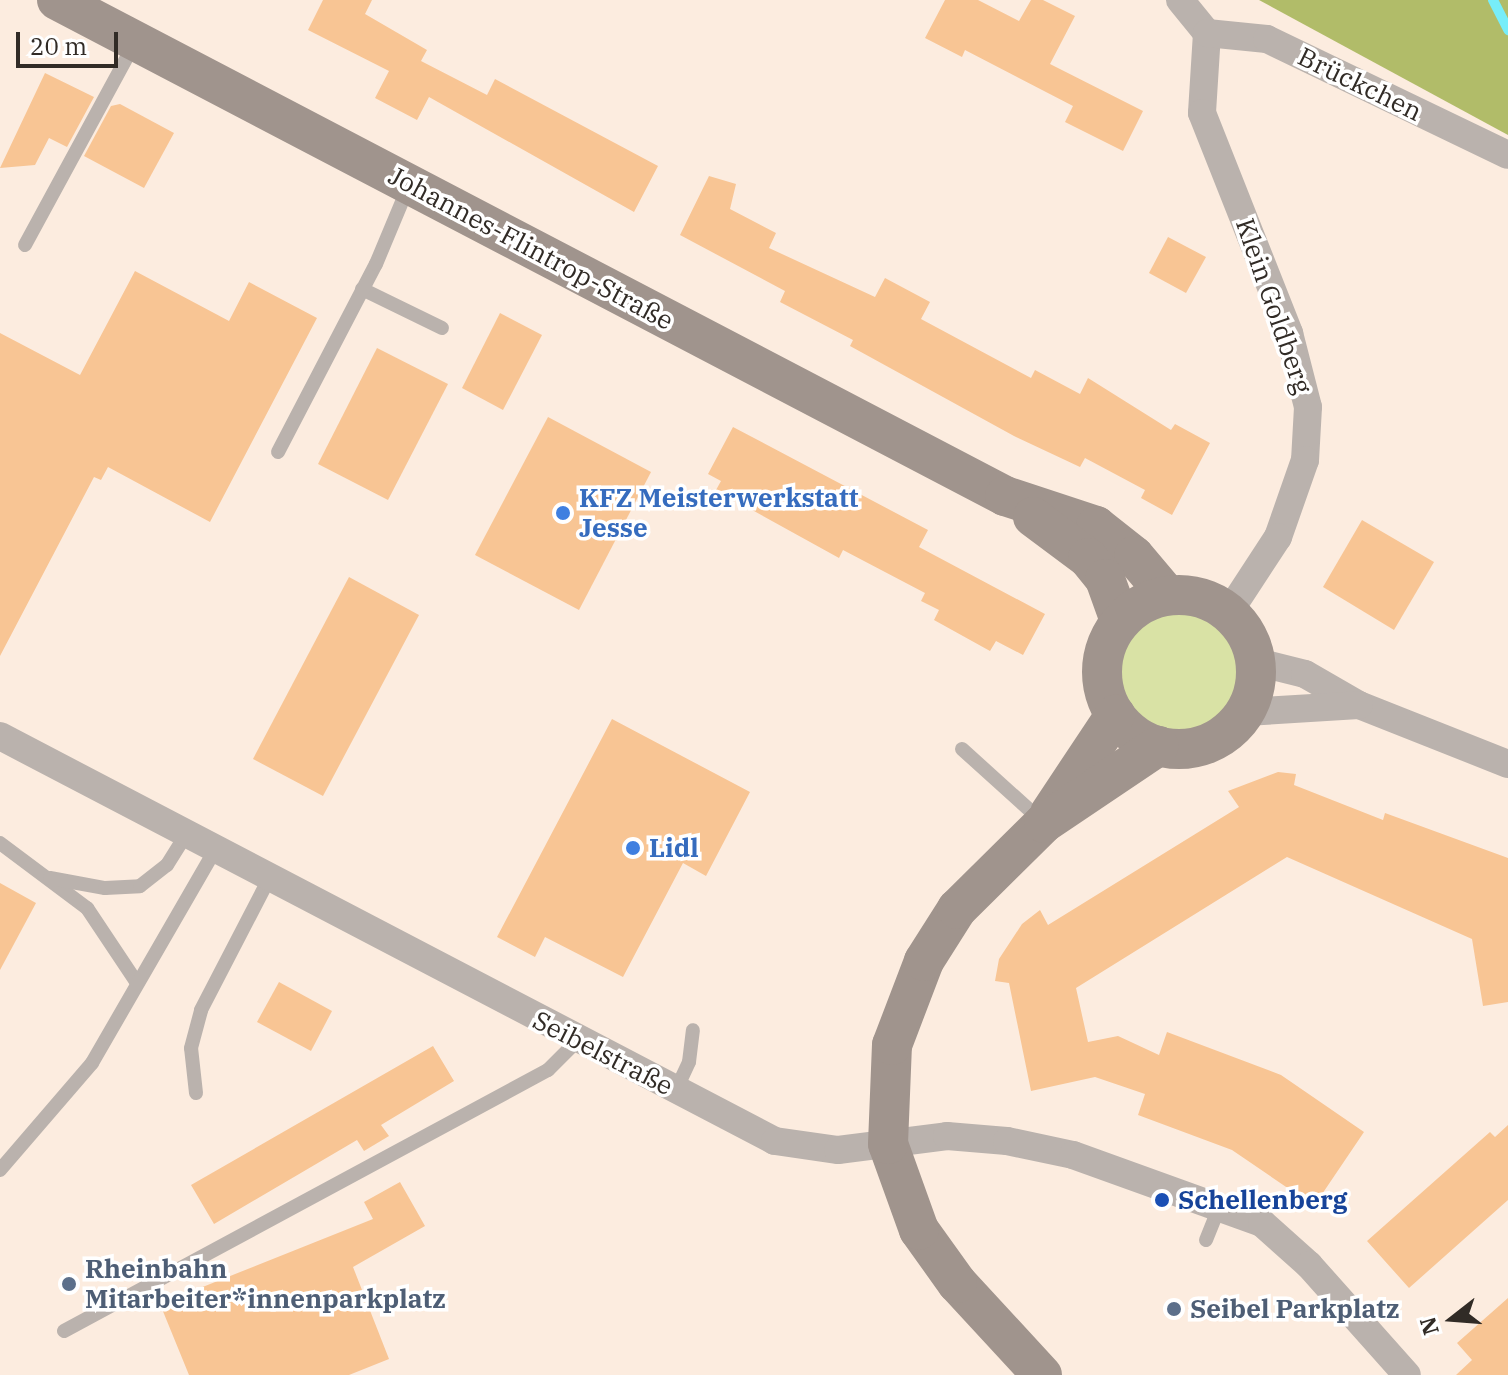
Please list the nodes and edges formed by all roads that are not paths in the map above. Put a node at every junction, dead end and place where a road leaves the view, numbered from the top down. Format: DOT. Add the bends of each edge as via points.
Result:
graph roads {
  1 [pos="57,0"];
  2 [pos="1180,0"];
  3 [pos="1207,33"];
  4 [pos="136,41"];
  5 [pos="1508,155"];
  6 [pos="409,184"];
  7 [pos="25,245"];
  8 [pos="362,289"];
  9 [pos="442,328"];
  10 [pos="278,452"];
  11 [pos="1005,496"];
  12 [pos="1167,595"];
  13 [pos="1229,612"];
  14 [pos="1120,621"];
  15 [pos="1257,662"];
  16 [pos="1359,705"];
  17 [pos="1246,712"];
  18 [pos="1115,715"];
  19 [pos="0,736"];
  20 [pos="1158,746"];
  21 [pos="962,749"];
  22 [pos="1508,764"];
  23 [pos="1044,823"];
  24 [pos="186,835"];
  25 [pos="0,843"];
  26 [pos="215,850"];
  27 [pos="45,877"];
  28 [pos="270,877"];
  29 [pos="137,983"];
  30 [pos="693,1030"];
  31 [pos="577,1041"];
  32 [pos="676,1090"];
  33 [pos="196,1093"];
  34 [pos="888,1144"];
  35 [pos="0,1170"];
  36 [pos="1220,1205"];
  37 [pos="1206,1240"];
  38 [pos="64,1331"];
  39 [pos="1042,1375"];
  40 [pos="1407,1375"];
  1 -- 4 [label="main road, Johannes-Flintrop-Straße"];
  2 -- 3 [label="street"];
  3 -- 5 [label="street, Brückchen" via="1267,39"];
  3 -- 13 [label="street, Klein Goldberg" via="1202,113 1289,333 1310,427 1305,460 1278,537"];
  4 -- 6 [label="main road, Johannes-Flintrop-Straße"];
  4 -- 7 [label="lane"];
  6 -- 8 [label="lane"];
  6 -- 11 [label="main road, Johannes-Flintrop-Straße"];
  8 -- 9 [label="lane"];
  8 -- 10 [label="lane"];
  11 -- 12 [label="main road, Johannes-Flintrop-Straße" via="1096,526 1134,556"];
  11 -- 14 [label="main road, Johannes-Flintrop-Straße" via="1088,558 1105,579"];
  12 -- 13 [label="main road" via="1201,597"];
  12 -- 14 [label="main road"];
  13 -- 15 [label="main road" via="1242,626"];
  14 -- 18 [label="main road" via="1110,636 1102,677"];
  15 -- 16 [label="street" via="1305,674"];
  15 -- 17 [label="main road"];
  16 -- 17 [label="street"];
  16 -- 22 [label="street"];
  17 -- 20 [label="main road" via="1216,740 1196,748"];
  18 -- 20 [label="main road"];
  18 -- 23 [label="main road"];
  19 -- 24 [label="street, Seibelstraße"];
  20 -- 23 [label="main road"];
  21 -- 23 [label="lane"];
  23 -- 34 [label="main road" via="957,909 924,961 892,1045"];
  24 -- 26 [label="street, Seibelstraße"];
  24 -- 27 [label="lane" via="167,865 140,886 105,888"];
  25 -- 27 [label="lane"];
  26 -- 28 [label="street, Seibelstraße"];
  26 -- 29 [label="lane"];
  27 -- 29 [label="lane" via="87,908"];
  28 -- 31 [label="street, Seibelstraße"];
  28 -- 33 [label="lane" via="201,1010 191,1048"];
  29 -- 35 [label="lane" via="92,1063"];
  30 -- 32 [label="lane" via="689,1062"];
  31 -- 32 [label="street, Seibelstraße"];
  31 -- 38 [label="lane" via="521,1085"];
  32 -- 34 [label="street, Seibelstraße" via="775,1141 838,1150"];
  34 -- 36 [label="street" via="947,1136 1007,1141 1073,1155"];
  34 -- 39 [label="main road" via="919,1230 957,1283"];
  36 -- 37 [label="lane"];
  36 -- 40 [label="street" via="1280,1236"];
}
